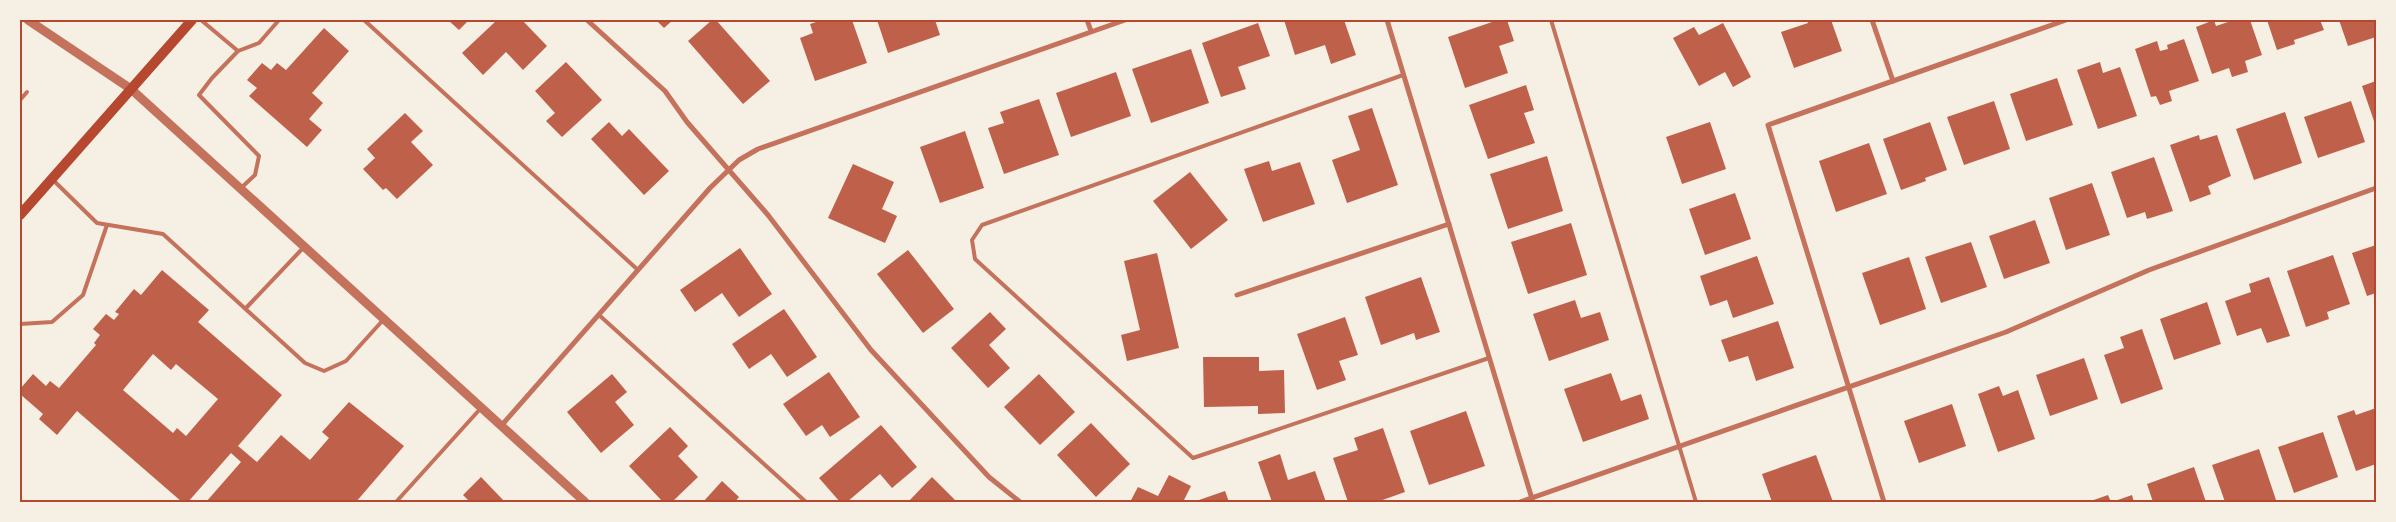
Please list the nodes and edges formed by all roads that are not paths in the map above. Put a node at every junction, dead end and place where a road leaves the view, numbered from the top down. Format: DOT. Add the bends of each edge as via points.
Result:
graph roads {
  1 [pos="28,20"];
  2 [pos="192,20"];
  3 [pos="201,20"];
  4 [pos="279,20"];
  5 [pos="364,20"];
  6 [pos="587,20"];
  7 [pos="1087,20"];
  8 [pos="1125,20"];
  9 [pos="1388,20"];
  10 [pos="1551,20"];
  11 [pos="1872,20"];
  12 [pos="2066,20"];
  13 [pos="1091,32"];
  14 [pos="238,51"];
  15 [pos="1403,75"];
  16 [pos="1893,81"];
  17 [pos="131,89"];
  18 [pos="27,92"];
  19 [pos="20,100"];
  20 [pos="729,170"];
  21 [pos="52,179"];
  22 [pos="2376,188"];
  23 [pos="240,190"];
  24 [pos="20,215"];
  25 [pos="1449,224"];
  26 [pos="108,225"];
  27 [pos="304,247"];
  28 [pos="638,270"];
  29 [pos="1237,295"];
  30 [pos="246,308"];
  31 [pos="599,315"];
  32 [pos="384,319"];
  33 [pos="20,324"];
  34 [pos="1489,358"];
  35 [pos="1848,387"];
  36 [pos="481,408"];
  37 [pos="501,426"];
  38 [pos="1679,447"];
  39 [pos="1533,500"];
  40 [pos="396,502"];
  41 [pos="585,502"];
  42 [pos="806,502"];
  43 [pos="1020,502"];
  44 [pos="1520,502"];
  45 [pos="1696,502"];
  46 [pos="1884,502"];
  1 -- 17 [label="street"];
  2 -- 17 [label="main road"];
  3 -- 14 [label="lane"];
  4 -- 14 [label="lane" via="258,43"];
  5 -- 28 [label="lane"];
  6 -- 20 [label="street" via="665,91"];
  7 -- 13 [label="street"];
  8 -- 13 [label="street"];
  9 -- 15 [label="street"];
  10 -- 38 [label="lane"];
  11 -- 16 [label="street"];
  12 -- 16 [label="street"];
  13 -- 20 [label="street" via="758,149"];
  14 -- 23 [label="lane" via="199,95 260,156 255,175"];
  15 -- 25 [label="street"];
  15 -- 34 [label="lane" via="982,226 972,240 975,259 1193,458"];
  16 -- 35 [label="street" via="1768,125"];
  17 -- 21 [label="main road"];
  17 -- 23 [label="street"];
  18 -- 19 [label="lane"];
  20 -- 28 [label="street"];
  20 -- 43 [label="street" via="768,215 871,350 989,477"];
  21 -- 24 [label="main road"];
  21 -- 26 [label="lane" via="97,223"];
  22 -- 35 [label="street" via="2150,270 2006,332"];
  23 -- 27 [label="street"];
  25 -- 29 [label="street"];
  25 -- 34 [label="street"];
  26 -- 30 [label="lane" via="163,234"];
  26 -- 33 [label="lane" via="83,295 52,322"];
  27 -- 30 [label="lane"];
  27 -- 32 [label="street"];
  28 -- 31 [label="street"];
  30 -- 32 [label="lane" via="305,363 324,371 346,361"];
  31 -- 37 [label="street"];
  31 -- 42 [label="lane"];
  32 -- 36 [label="street"];
  34 -- 39 [label="street"];
  35 -- 38 [label="street"];
  35 -- 46 [label="street"];
  36 -- 37 [label="street"];
  36 -- 40 [label="lane"];
  37 -- 41 [label="street"];
  38 -- 39 [label="street"];
  38 -- 45 [label="lane"];
  39 -- 44 [label="street"];
}
